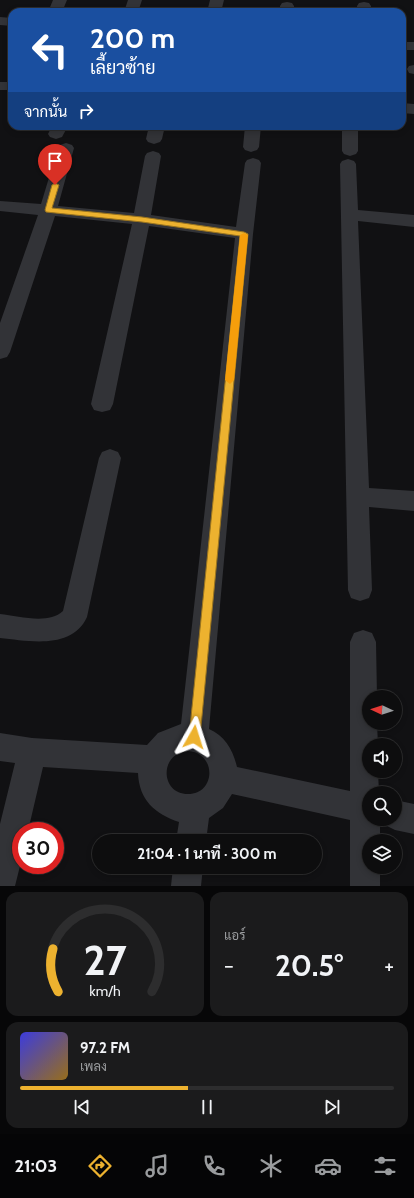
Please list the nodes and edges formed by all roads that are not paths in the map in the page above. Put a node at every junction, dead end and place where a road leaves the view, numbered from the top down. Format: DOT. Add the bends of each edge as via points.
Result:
graph roads {
  1 [pos="253,130"];
  2 [pos="350,130"];
  3 [pos="61,136"];
  4 [pos="154,140"];
  5 [pos="0,206"];
  6 [pos="48,210"];
  7 [pos="349,215"];
  8 [pos="142,219"];
  9 [pos="414,221"];
  10 [pos="244,234"];
  11 [pos="0,352"];
  12 [pos="102,404"];
  13 [pos="110,458"];
  14 [pos="359,497"];
  15 [pos="414,501"];
  16 [pos="360,590"];
  17 [pos="0,626"];
  18 [pos="364,642"];
  19 [pos="194,737"];
  20 [pos="0,747"];
  21 [pos="32,752"];
  22 [pos="155,760"];
  23 [pos="223,778"];
  24 [pos="367,786"];
  25 [pos="195,808"];
  26 [pos="362,809"];
  27 [pos="402,816"];
  28 [pos="414,819"];
  29 [pos="367,826"];
  30 [pos="192,834"];
  31 [pos="187,874"];
  32 [pos="0,886"];
  33 [pos="186,886"];
  34 [pos="365,886"];
  1 -- 10 [label="street"];
  2 -- 7 [label="street"];
  3 -- 6 [label="street"];
  4 -- 8 [label="street"];
  5 -- 6 [label="street"];
  6 -- 8 [label="street"];
  6 -- 11 [label="street"];
  7 -- 9 [label="street"];
  7 -- 14 [label="street"];
  8 -- 10 [label="street"];
  8 -- 12 [label="street"];
  10 -- 19 [label="street"];
  13 -- 17 [label="street" via="74,617 60,628"];
  14 -- 15 [label="street"];
  14 -- 16 [label="street"];
  18 -- 24 [label="street"];
  19 -- 22 [label="street" via="182,737 171,741 161,749"];
  19 -- 23 [label="street" via="213,746 219,756"];
  20 -- 21 [label="street"];
  21 -- 22 [label="street"];
  21 -- 32 [label="street"];
  22 -- 25 [label="street" via="154,785 161,796 170,805 182,809"];
  23 -- 25 [label="street" via="213,798"];
  23 -- 26 [label="street"];
  25 -- 30 [label="street"];
  27 -- 28 [label="street"];
  29 -- 34 [label="street"];
  31 -- 33 [label="street"];
}
